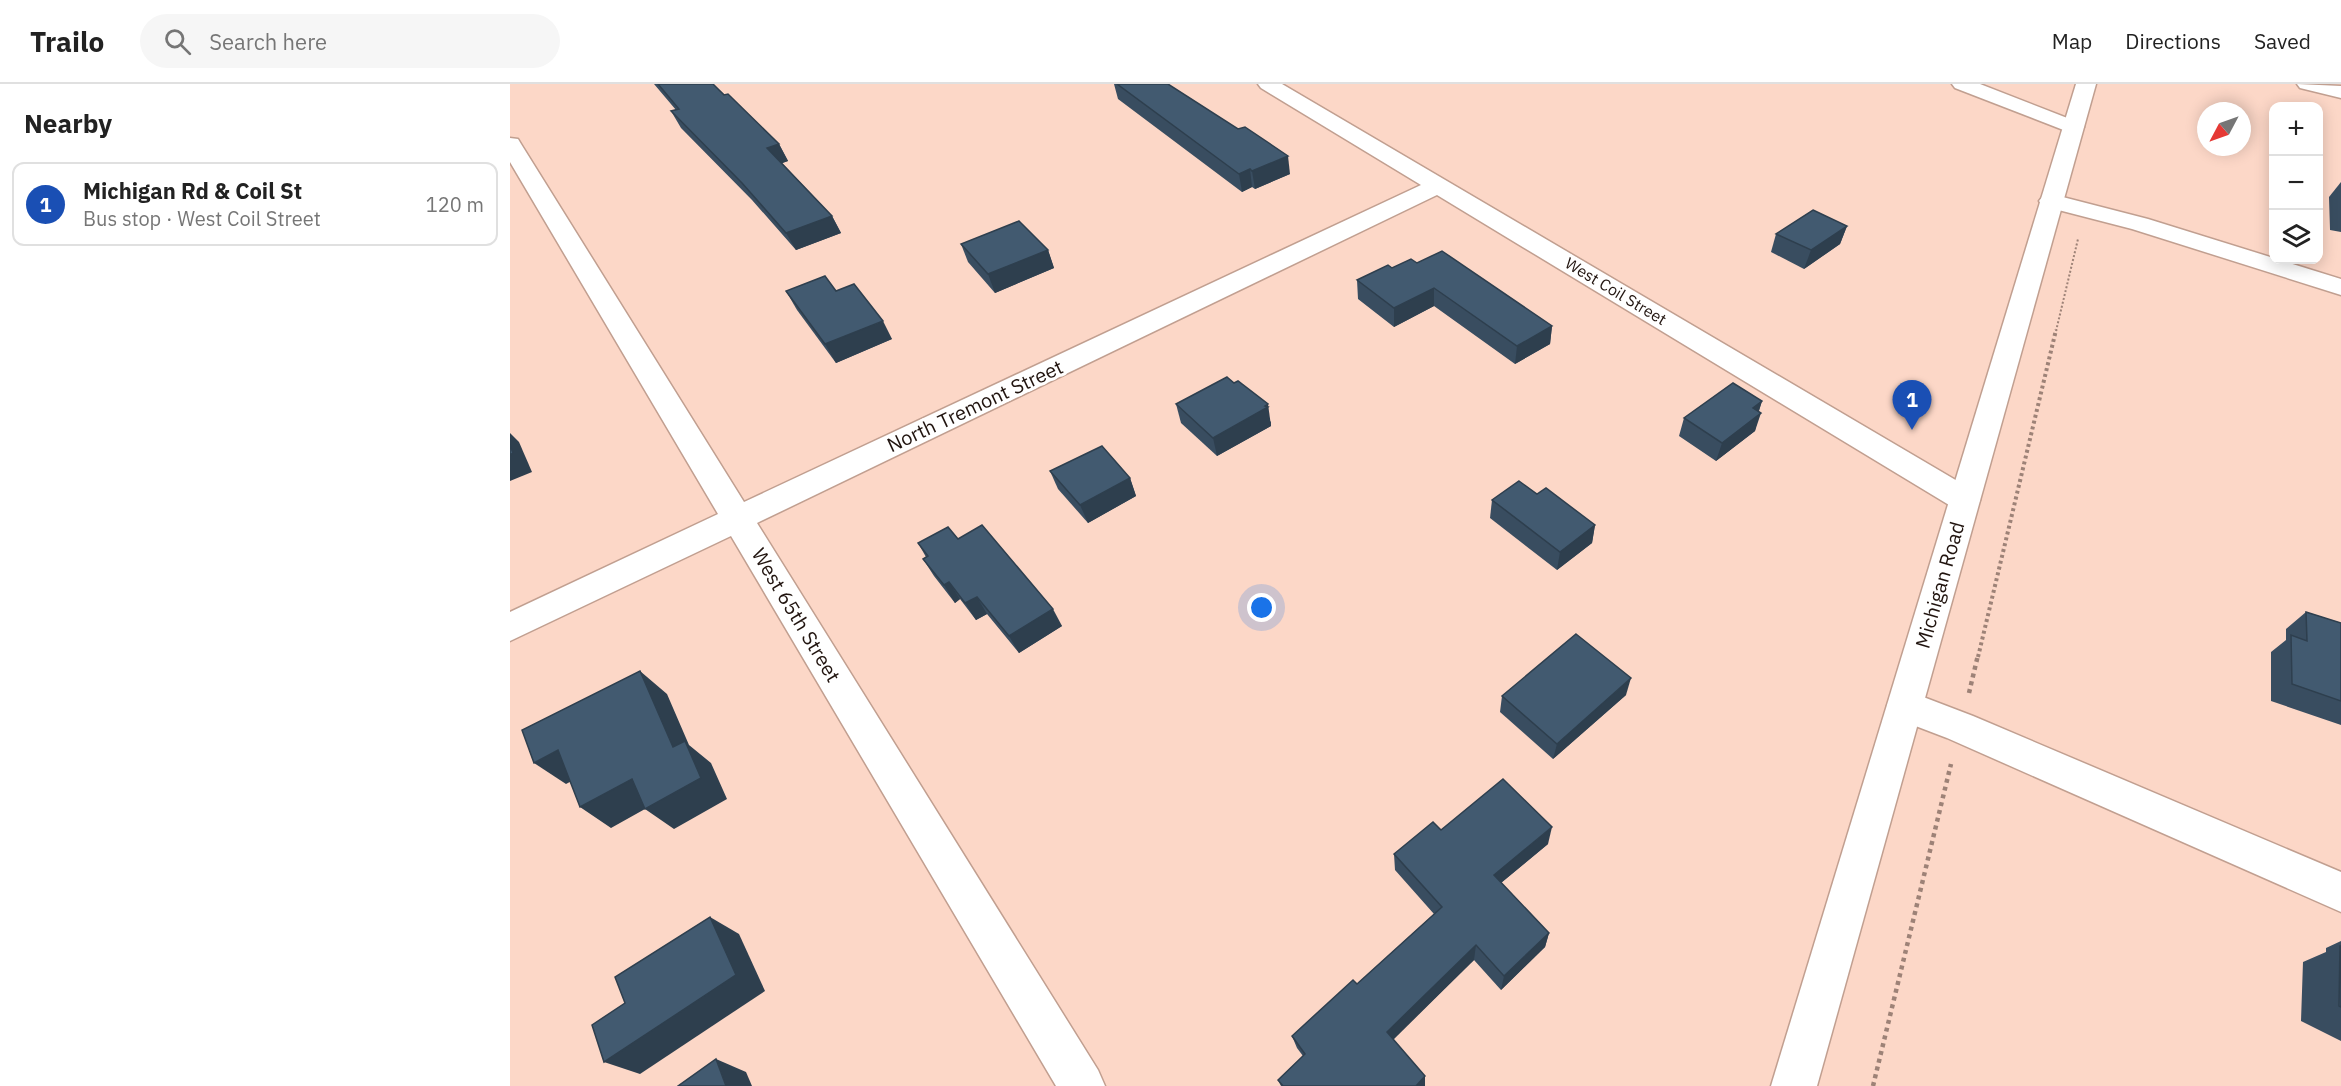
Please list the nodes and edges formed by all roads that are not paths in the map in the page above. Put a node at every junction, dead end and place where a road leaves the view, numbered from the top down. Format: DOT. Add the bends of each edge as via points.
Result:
graph roads {
  1 [pos="1268,84"];
  2 [pos="1962,84"];
  3 [pos="2086,84"];
  4 [pos="2307,84"];
  5 [pos="2341,92"];
  6 [pos="2073,127"];
  7 [pos="510,144"];
  8 [pos="1439,185"];
  9 [pos="2051,201"];
  10 [pos="2341,287"];
  11 [pos="1965,500"];
  12 [pos="738,519"];
  13 [pos="510,627"];
  14 [pos="1905,706"];
  15 [pos="2341,892"];
  16 [pos="1082,1086"];
  17 [pos="1794,1086"];
  1 -- 8 [label="street, West Coil Street"];
  2 -- 6 [label="street"];
  3 -- 6 [label="street, Michigan Road"];
  4 -- 5 [label="street"];
  6 -- 9 [label="street, Michigan Road"];
  7 -- 12 [label="street, West 65th Street"];
  8 -- 11 [label="street, West Coil Street"];
  8 -- 12 [label="street, North Tremont Street"];
  9 -- 10 [label="street"];
  9 -- 11 [label="street, Michigan Road"];
  11 -- 14 [label="street, Michigan Road"];
  12 -- 13 [label="street, North Tremont Street"];
  12 -- 16 [label="street, West 65th Street"];
  14 -- 15 [label="street"];
  14 -- 17 [label="street, Michigan Road"];
}
